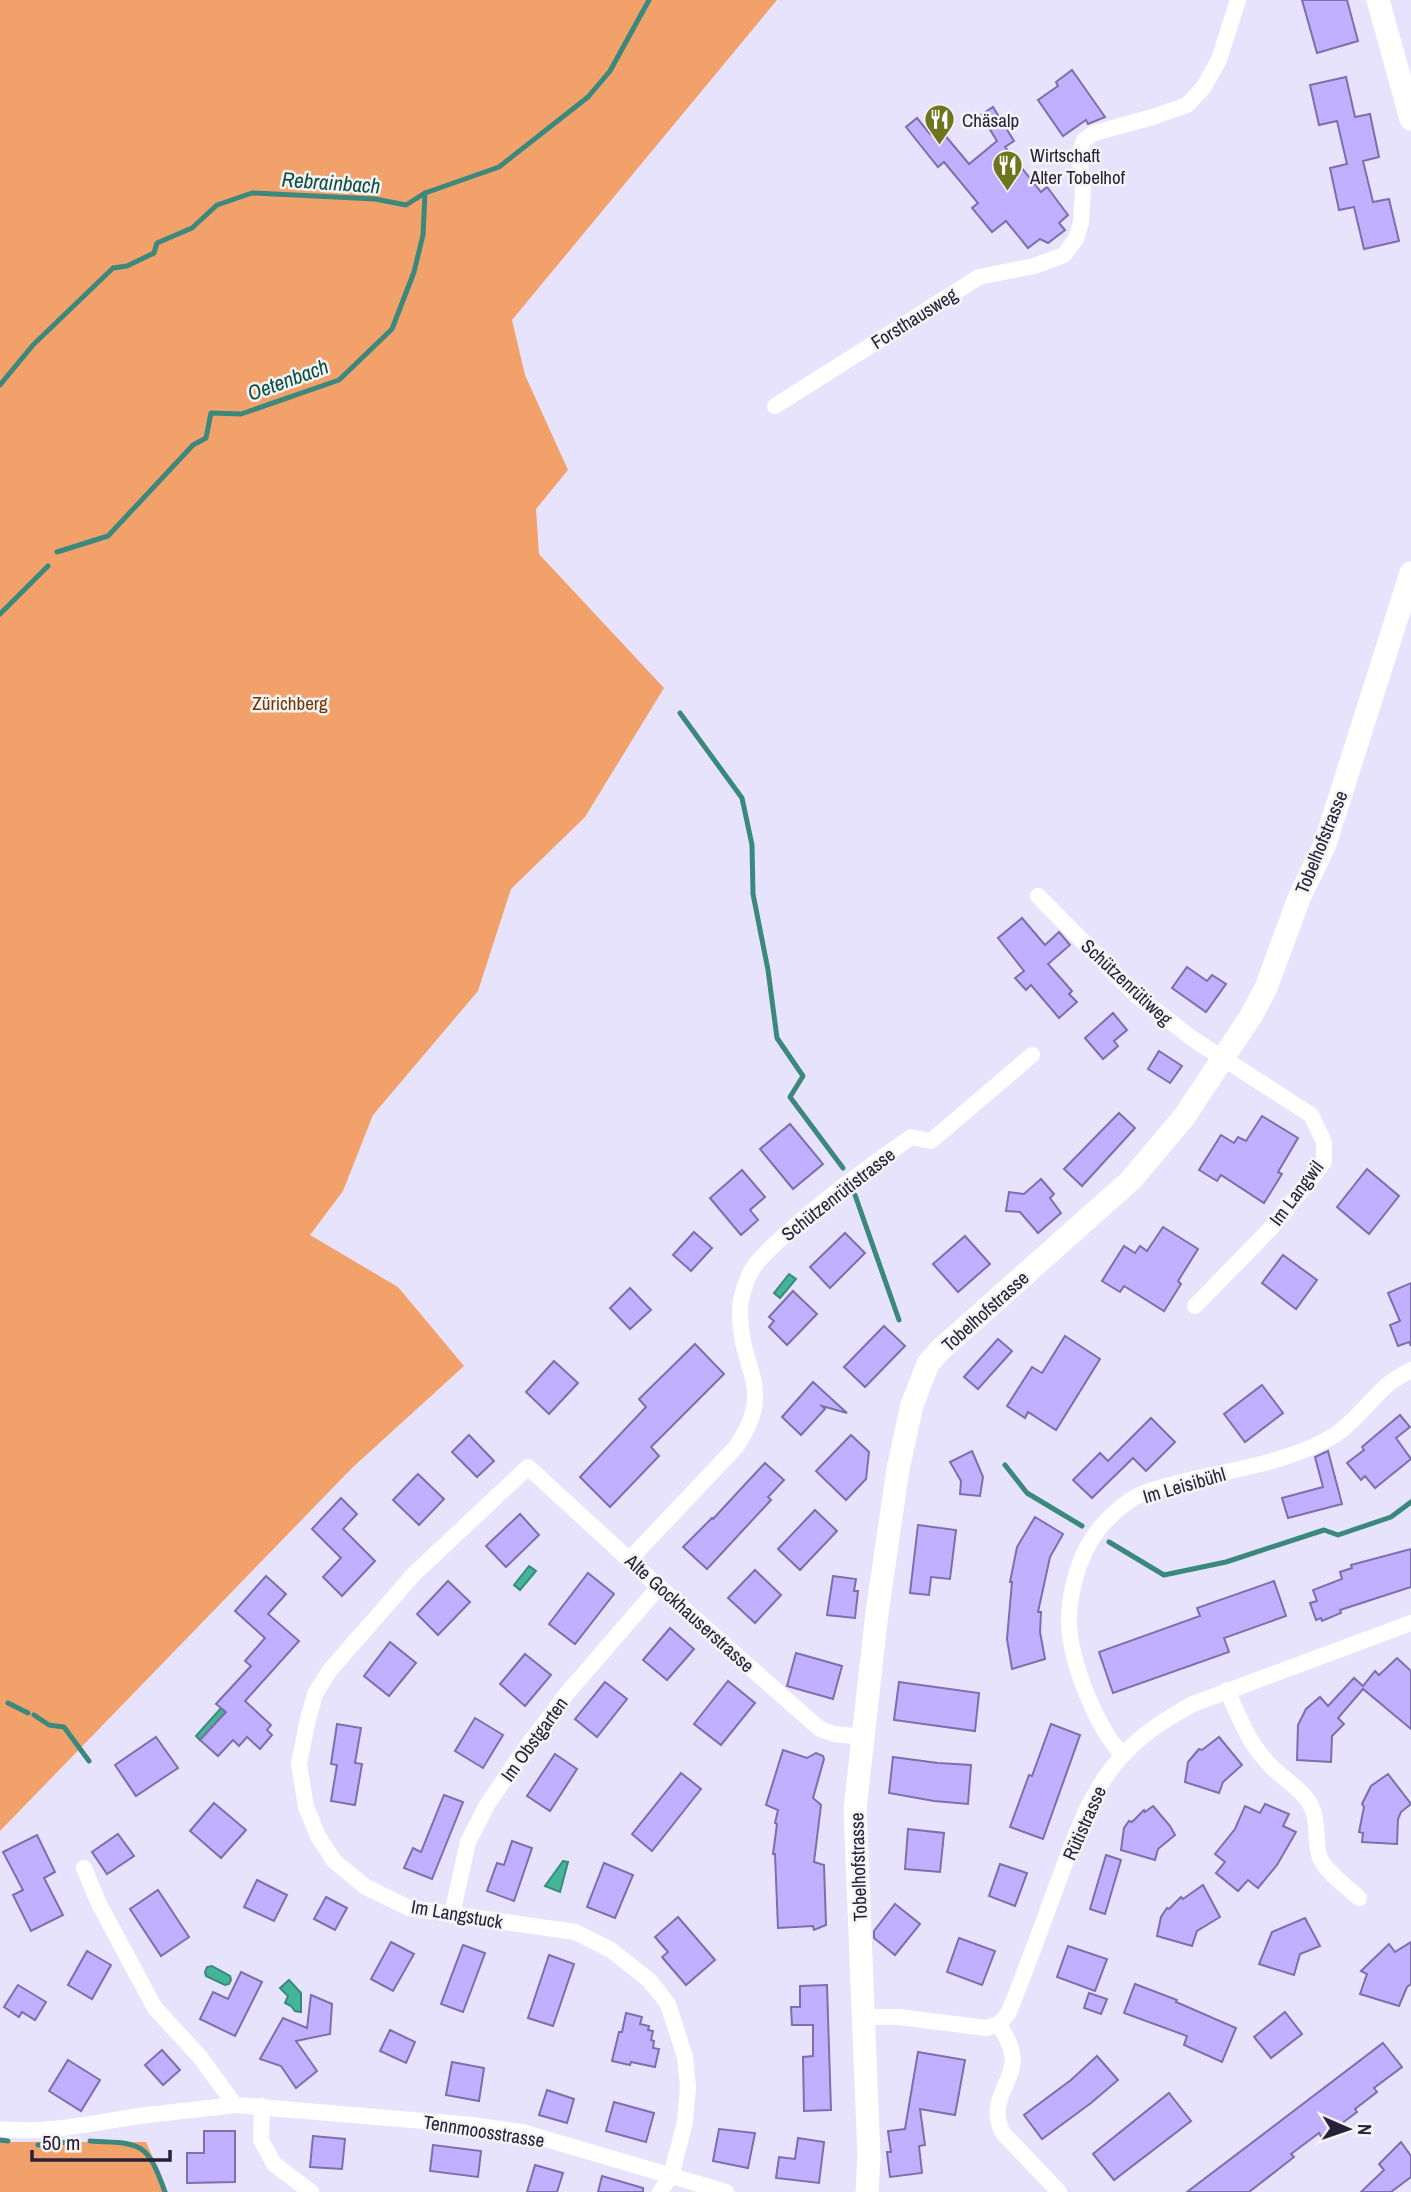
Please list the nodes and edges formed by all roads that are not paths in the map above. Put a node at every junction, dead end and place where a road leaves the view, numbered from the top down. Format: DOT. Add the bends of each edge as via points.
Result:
graph roads {
  1 [pos="1238,0"];
  2 [pos="1378,0"];
  3 [pos="1411,119"];
  4 [pos="775,406"];
  5 [pos="1411,573"];
  6 [pos="1038,896"];
  7 [pos="1032,1055"];
  8 [pos="1223,1059"];
  9 [pos="1195,1306"];
  10 [pos="1411,1370"];
  11 [pos="528,1467"];
  12 [pos="630,1559"];
  13 [pos="659,1587"];
  14 [pos="1411,1623"];
  15 [pos="1227,1690"];
  16 [pos="863,1737"];
  17 [pos="1122,1755"];
  18 [pos="84,1868"];
  19 [pos="1359,1898"];
  20 [pos="452,1914"];
  21 [pos="863,2017"];
  22 [pos="999,2024"];
  23 [pos="235,2105"];
  24 [pos="262,2106"];
  25 [pos="0,2129"];
  26 [pos="671,2176"];
  27 [pos="311,2192"];
  28 [pos="660,2192"];
  29 [pos="726,2192"];
  30 [pos="867,2192"];
  31 [pos="1059,2192"];
  1 -- 4 [label="street, Forsthausweg" via="1219,60 1203,88 1186,105 1084,140 1079,154 1081,222 1064,255 979,277"];
  2 -- 3 [label="main road"];
  5 -- 8 [label="main road, Tobelhofstrasse" via="1325,844 1299,898 1266,988"];
  6 -- 8 [label="street, Schützenrütiweg" via="1137,996"];
  7 -- 12 [label="street, Schützenrütistrasse" via="931,1141 911,1136 825,1199 754,1267 739,1313 755,1384 749,1427 736,1447"];
  8 -- 9 [label="street, Im Langwil" via="1311,1115 1324,1142 1324,1162 1273,1226"];
  8 -- 16 [label="main road, Tobelhofstrasse" via="1184,1117 1131,1180 928,1364 912,1405 898,1469"];
  10 -- 17 [label="street, Im Leisibühl" via="1387,1385 1336,1434 1261,1465 1164,1487 1130,1500 1086,1547 1069,1609 1070,1641 1104,1729"];
  11 -- 12 [label="street, Alte Gockhauserstrasse"];
  11 -- 20 [label="street, Im Langstuck" via="414,1574 330,1670 315,1694 299,1764 306,1807 334,1861 366,1887 409,1908"];
  12 -- 13 [label="street, Alte Gockhauserstrasse"];
  13 -- 16 [label="street, Alte Gockhauserstrasse" via="820,1729"];
  13 -- 20 [label="street, Im Obstgarten" via="568,1692 487,1805 468,1842"];
  14 -- 15 [label="street, Rütistrasse"];
  15 -- 17 [label="street, Rütistrasse" via="1163,1721"];
  15 -- 19 [label="street" via="1255,1747 1306,1798 1315,1814 1319,1857"];
  16 -- 21 [label="main road, Tobelhofstrasse" via="855,1809"];
  17 -- 22 [label="street, Rütistrasse" via="1091,1800 1008,2014"];
  18 -- 23 [label="street" via="155,2008 200,2057"];
  20 -- 26 [label="street, Im Langstuck" via="575,1932 611,1950 649,1980 668,2004 685,2057 685,2122"];
  21 -- 22 [label="street" via="986,2028"];
  21 -- 30 [label="main road, Tobelhofstrasse"];
  22 -- 31 [label="street" via="1012,2050 1012,2067 996,2113 998,2122"];
  23 -- 24 [label="street, Tennmoosstrasse"];
  23 -- 25 [label="street, Tennmoosstrasse" via="54,2130"];
  24 -- 26 [label="street, Tennmoosstrasse" via="522,2132"];
  24 -- 27 [label="street" via="261,2140 274,2164"];
  26 -- 28 [label="street, Im Langstuck"];
  26 -- 29 [label="street, Tennmoosstrasse"];
}
